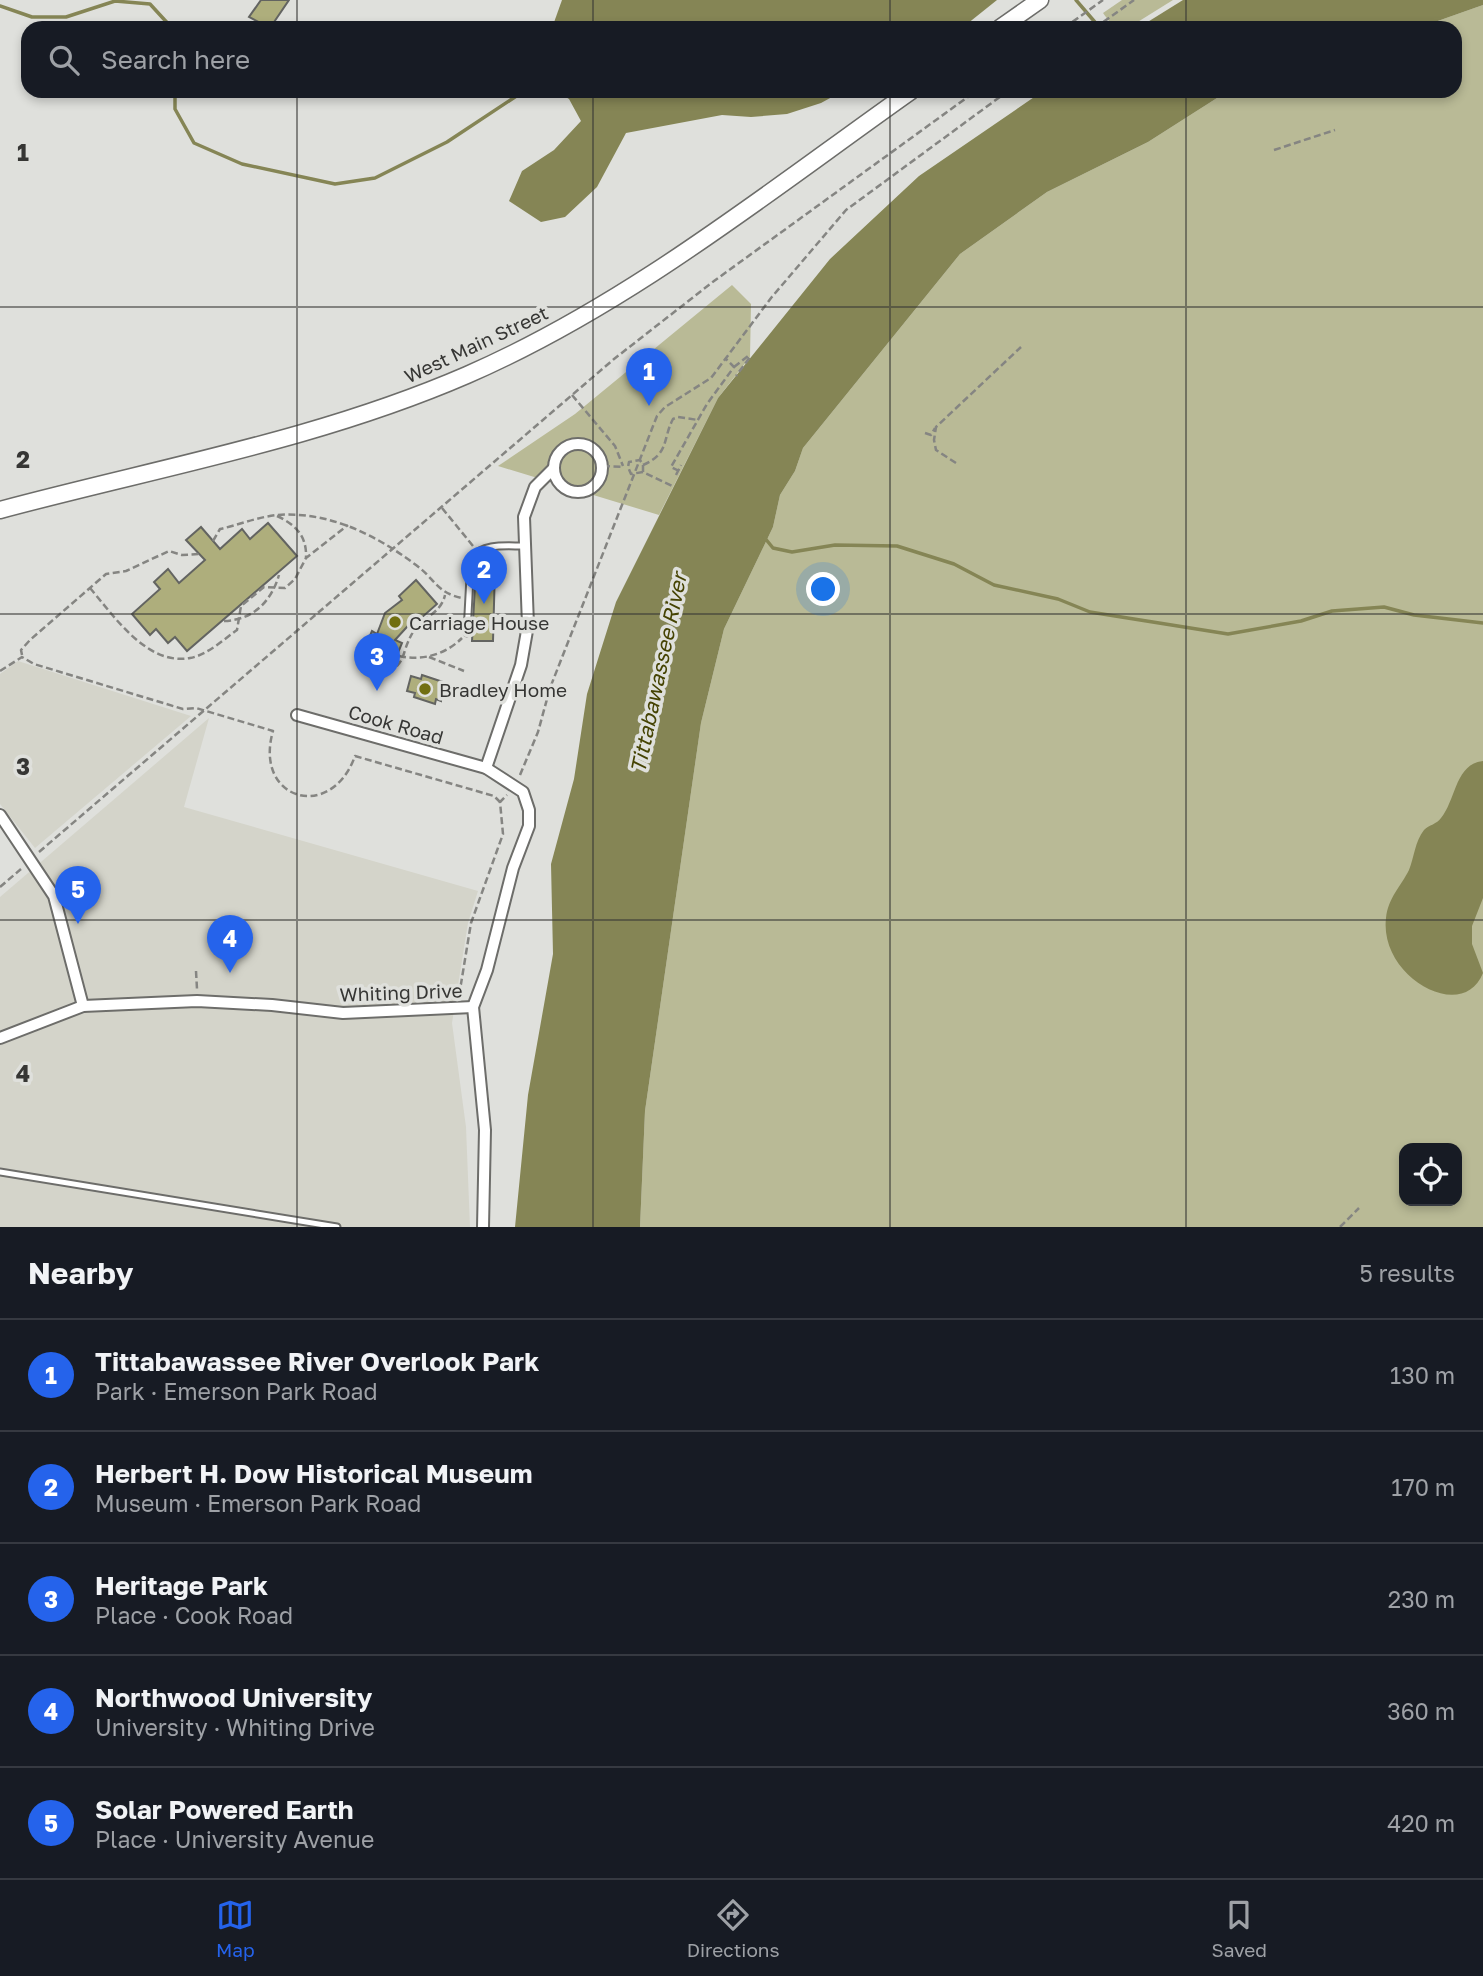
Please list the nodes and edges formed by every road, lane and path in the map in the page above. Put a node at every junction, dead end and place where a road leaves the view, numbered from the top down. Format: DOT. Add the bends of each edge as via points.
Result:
graph roads {
  1 [pos="1040,0"];
  2 [pos="1103,0"];
  3 [pos="1134,0"];
  4 [pos="1010,21"];
  5 [pos="1073,21"];
  6 [pos="1104,21"];
  7 [pos="901,98"];
  8 [pos="966,98"];
  9 [pos="998,98"];
  10 [pos="1335,130"];
  11 [pos="1273,150"];
  12 [pos="1021,347"];
  13 [pos="725,358"];
  14 [pos="734,367"];
  15 [pos="736,376"];
  16 [pos="572,395"];
  17 [pos="698,420"];
  18 [pos="936,428"];
  19 [pos="925,433"];
  20 [pos="640,460"];
  21 [pos="956,463"];
  22 [pos="643,465"];
  23 [pos="681,465"];
  24 [pos="603,466"];
  25 [pos="623,466"];
  26 [pos="628,467"];
  27 [pos="554,468"];
  28 [pos="643,472"];
  29 [pos="633,475"];
  30 [pos="671,486"];
  31 [pos="442,508"];
  32 [pos="0,510"];
  33 [pos="276,515"];
  34 [pos="348,525"];
  35 [pos="213,541"];
  36 [pos="523,546"];
  37 [pos="395,549"];
  38 [pos="477,551"];
  39 [pos="199,554"];
  40 [pos="306,558"];
  41 [pos="279,576"];
  42 [pos="275,587"];
  43 [pos="90,588"];
  44 [pos="445,595"];
  45 [pos="468,599"];
  46 [pos="239,620"];
  47 [pos="224,621"];
  48 [pos="467,633"];
  49 [pos="399,656"];
  50 [pos="22,657"];
  51 [pos="405,657"];
  52 [pos="429,657"];
  53 [pos="0,671"];
  54 [pos="464,671"];
  55 [pos="380,679"];
  56 [pos="204,711"];
  57 [pos="296,715"];
  58 [pos="486,768"];
  59 [pos="516,786"];
  60 [pos="500,802"];
  61 [pos="0,816"];
  62 [pos="31,859"];
  63 [pos="0,887"];
  64 [pos="196,971"];
  65 [pos="197,1001"];
  66 [pos="83,1006"];
  67 [pos="460,1007"];
  68 [pos="473,1007"];
  69 [pos="0,1038"];
  70 [pos="0,1172"];
  71 [pos="1359,1209"];
  72 [pos="337,1227"];
  73 [pos="483,1227"];
  74 [pos="1340,1227"];
  1 -- 4 [label="street"];
  2 -- 5 [label="path"];
  3 -- 6 [label="path"];
  7 -- 32 [label="street, West Main Street" via="633,286 551,334 469,374 321,429"];
  8 -- 16 [label="path" via="715,281"];
  9 -- 13 [label="path" via="846,210"];
  10 -- 11 [label="path"];
  12 -- 18 [label="path"];
  13 -- 14 [label="path"];
  13 -- 20 [label="path" via="701,386 665,407 650,430"];
  14 -- 15 [label="path" via="750,357"];
  14 -- 17 [label="path"];
  16 -- 25 [label="path" via="615,446"];
  16 -- 31 [label="path"];
  17 -- 22 [label="path" via="673,419 663,449"];
  17 -- 23 [label="path" via="671,467 678,473"];
  18 -- 19 [label="path" via="931,435"];
  18 -- 21 [label="path" via="936,450"];
  20 -- 22 [label="path"];
  20 -- 26 [label="path" via="631,460"];
  20 -- 29 [label="path"];
  22 -- 28 [label="path"];
  24 -- 25 [label="path"];
  24 -- 27 [label="street" via="593,449 574,444 558,456"];
  24 -- 27 [label="street" via="595,486 581,492 565,489"];
  25 -- 26 [label="path"];
  26 -- 29 [label="path"];
  27 -- 36 [label="street" via="535,487 524,517"];
  28 -- 29 [label="path"];
  28 -- 30 [label="path"];
  29 -- 59 [label="path"];
  31 -- 37 [label="path"];
  31 -- 38 [label="path"];
  33 -- 34 [label="path" via="313,516"];
  33 -- 35 [label="path" via="219,529"];
  33 -- 40 [label="path" via="302,533"];
  34 -- 37 [label="path"];
  34 -- 40 [label="path"];
  36 -- 38 [label="lane"];
  36 -- 58 [label="street" via="528,625 521,665"];
  37 -- 44 [label="path" via="427,573"];
  37 -- 56 [label="path"];
  38 -- 45 [label="lane" via="471,558"];
  39 -- 43 [label="path" via="169,551 126,571 106,574"];
  40 -- 42 [label="path" via="295,579 285,588"];
  41 -- 42 [label="path"];
  42 -- 46 [label="path" via="267,602"];
  42 -- 46 [label="path" via="264,587 241,606"];
  43 -- 46 [label="path" via="143,645 174,659 191,658 214,647 237,630"];
  43 -- 50 [label="path" via="21,650"];
  44 -- 45 [label="path"];
  44 -- 51 [label="path" via="436,612 414,631"];
  45 -- 48 [label="lane"];
  46 -- 47 [label="path"];
  48 -- 52 [label="path"];
  49 -- 51 [label="path"];
  50 -- 53 [label="path"];
  50 -- 56 [label="path" via="183,709"];
  51 -- 52 [label="path"];
  51 -- 55 [label="path"];
  52 -- 54 [label="path"];
  56 -- 60 [label="path" via="272,732 267,750 273,774 281,785 302,796 321,795 339,786 355,756 494,796"];
  56 -- 62 [label="path"];
  57 -- 58 [label="street, Cook Road"];
  58 -- 59 [label="street, Cook Road"];
  59 -- 60 [label="path"];
  59 -- 68 [label="street" via="526,801 529,826"];
  60 -- 67 [label="path" via="503,834 471,923"];
  61 -- 62 [label="street"];
  62 -- 63 [label="path"];
  62 -- 66 [label="street" via="54,896"];
  64 -- 65 [label="path"];
  65 -- 66 [label="street, Whiting Drive"];
  65 -- 67 [label="street, Whiting Drive" via="343,1013"];
  66 -- 69 [label="street, Whiting Drive"];
  67 -- 68 [label="street, Whiting Drive"];
  68 -- 73 [label="street" via="485,1130"];
  70 -- 72 [label="lane"];
  71 -- 74 [label="path"];
}
